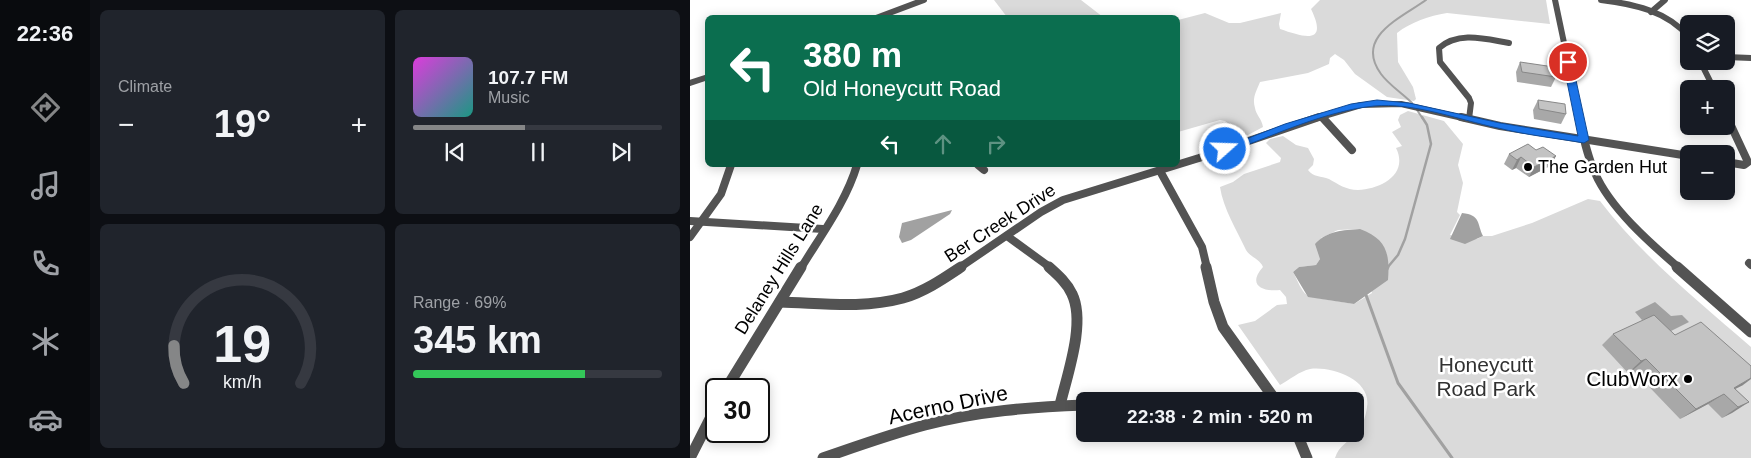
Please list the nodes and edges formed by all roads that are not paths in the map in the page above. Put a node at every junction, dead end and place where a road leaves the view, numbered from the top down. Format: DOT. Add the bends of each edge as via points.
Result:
graph roads {
  1 [pos="924,0"];
  2 [pos="1556,0"];
  3 [pos="1601,0"];
  4 [pos="1665,0"];
  5 [pos="1651,12"];
  6 [pos="884,15"];
  7 [pos="1680,29"];
  8 [pos="1509,42"];
  9 [pos="1735,57"];
  10 [pos="1751,58"];
  11 [pos="705,77"];
  12 [pos="690,83"];
  13 [pos="1321,116"];
  14 [pos="1469,119"];
  15 [pos="1735,134"];
  16 [pos="1584,140"];
  17 [pos="1352,150"];
  18 [pos="1680,155"];
  19 [pos="1180,163"];
  20 [pos="1735,164"];
  21 [pos="731,167"];
  22 [pos="856,167"];
  23 [pos="1169,167"];
  24 [pos="1160,170"];
  25 [pos="690,221"];
  26 [pos="702,222"];
  27 [pos="824,229"];
  28 [pos="1007,236"];
  29 [pos="690,237"];
  30 [pos="780,302"];
  31 [pos="1751,332"];
  32 [pos="733,378"];
  33 [pos="1270,392"];
  34 [pos="1060,405"];
  35 [pos="1076,405"];
  36 [pos="705,429"];
  37 [pos="1301,442"];
  38 [pos="690,458"];
  39 [pos="822,458"];
  40 [pos="1308,458"];
  1 -- 6 [label="street"];
  2 -- 16 [label="street"];
  3 -- 5 [label="street"];
  4 -- 5 [label="street"];
  5 -- 7 [label="street"];
  8 -- 14 [label="street" via="1462,38 1450,40 1439,48 1440,62 1469,98"];
  9 -- 10 [label="street"];
  11 -- 12 [label="street"];
  13 -- 14 [label="street, Ber Creek Drive" via="1354,106 1385,103 1409,105"];
  13 -- 17 [label="street"];
  13 -- 19 [label="street, Ber Creek Drive"];
  14 -- 16 [label="street, Ber Creek Drive"];
  15 -- 20 [label="street" via="1748,162 1744,165"];
  16 -- 18 [label="street, Ber Creek Drive"];
  16 -- 31 [label="street" via="1595,174 1621,212 1653,246"];
  21 -- 26 [label="street" via="719,197"];
  22 -- 27 [label="street, Delaney Hills Lane"];
  23 -- 24 [label="street, Ber Creek Drive"];
  24 -- 28 [label="street, Ber Creek Drive" via="1063,200"];
  24 -- 33 [label="street" via="1202,247 1223,327"];
  25 -- 26 [label="street"];
  26 -- 27 [label="street"];
  26 -- 29 [label="street"];
  27 -- 30 [label="street, Delaney Hills Lane"];
  28 -- 30 [label="street, Ber Creek Drive" via="939,282 904,298 867,304"];
  28 -- 34 [label="street" via="1063,280 1073,294 1077,319"];
  30 -- 32 [label="street, Delaney Hills Lane"];
  34 -- 35 [label="street, Acerno Drive"];
  34 -- 39 [label="street, Acerno Drive" via="957,418 904,430"];
  36 -- 38 [label="street"];
  37 -- 40 [label="street"];
}
